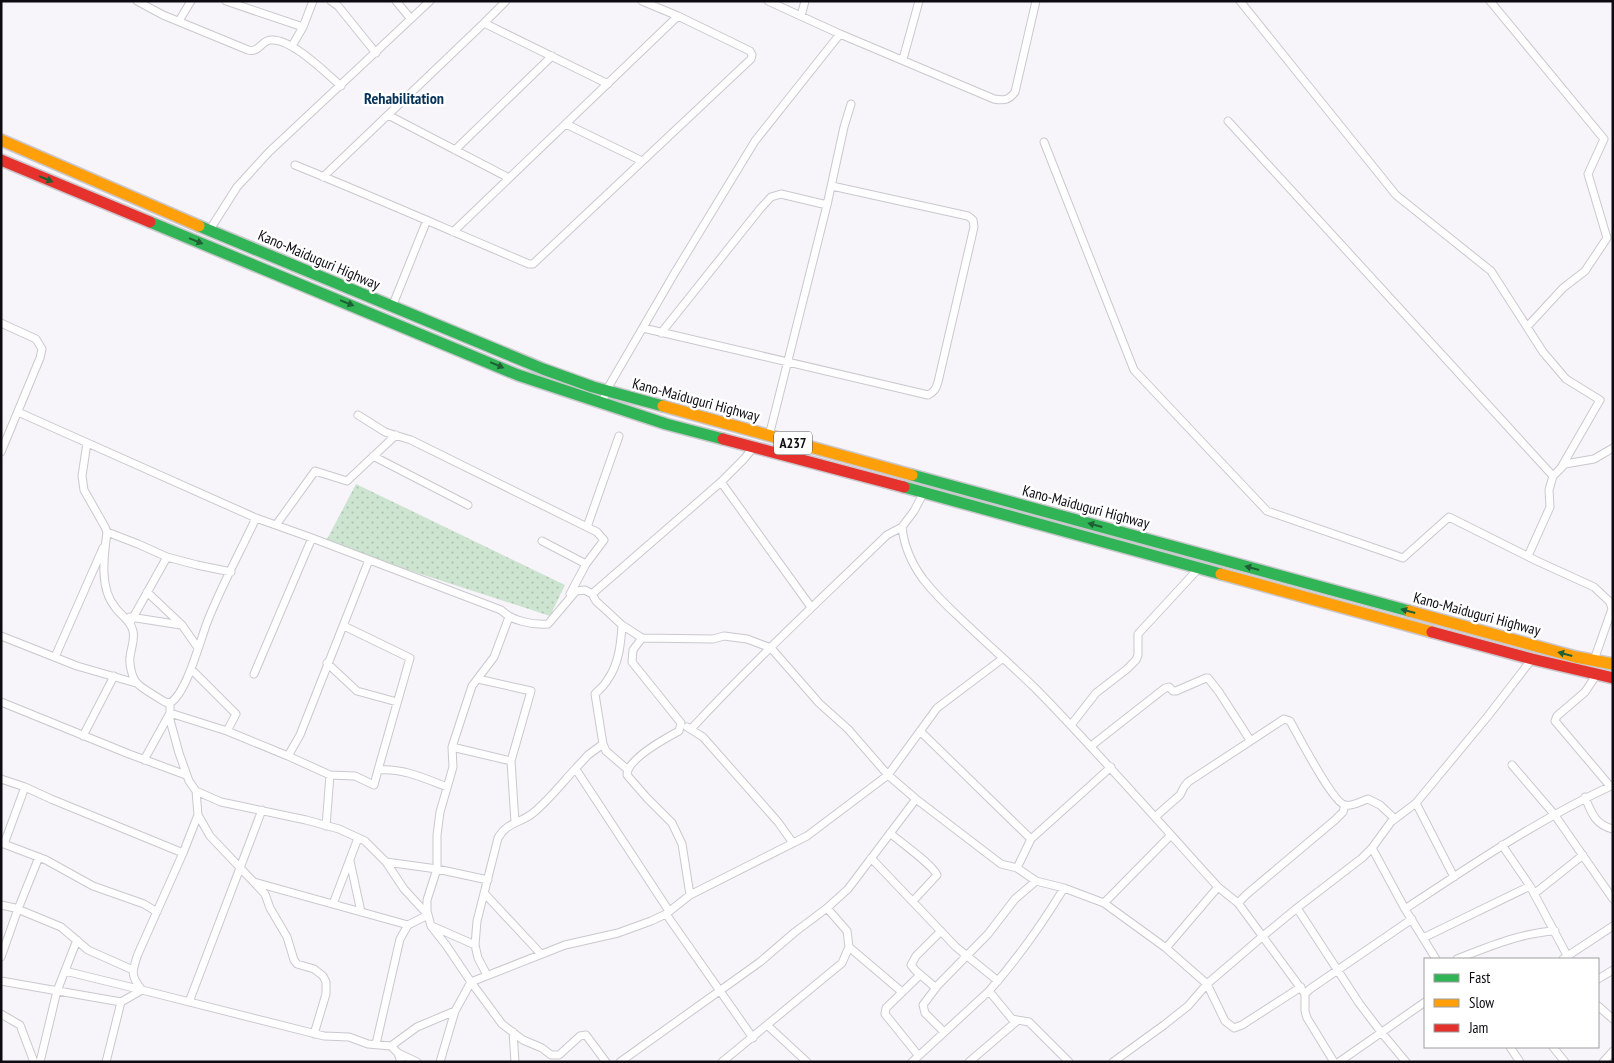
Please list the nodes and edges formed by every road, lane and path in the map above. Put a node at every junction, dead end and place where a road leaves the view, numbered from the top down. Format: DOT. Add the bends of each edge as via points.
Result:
graph roads {
  1 [pos="137,1"];
  2 [pos="191,1"];
  3 [pos="226,1"];
  4 [pos="313,1"];
  5 [pos="331,1"];
  6 [pos="396,1"];
  7 [pos="430,1"];
  8 [pos="506,1"];
  9 [pos="642,1"];
  10 [pos="768,1"];
  11 [pos="805,1"];
  12 [pos="919,1"];
  13 [pos="1036,1"];
  14 [pos="1240,1"];
  15 [pos="1490,1"];
  16 [pos="678,16"];
  17 [pos="801,16"];
  18 [pos="412,19"];
  19 [pos="179,21"];
  20 [pos="484,23"];
  21 [pos="303,27"];
  22 [pos="840,34"];
  23 [pos="292,46"];
  24 [pos="376,53"];
  25 [pos="552,56"];
  26 [pos="903,60"];
  27 [pos="608,84"];
  28 [pos="341,86"];
  29 [pos="851,104"];
  30 [pos="388,115"];
  31 [pos="1228,121"];
  32 [pos="566,124"];
  33 [pos="1,140"];
  34 [pos="1044,142"];
  35 [pos="455,150"];
  36 [pos="1,160"];
  37 [pos="642,161"];
  38 [pos="295,165"];
  39 [pos="323,177"];
  40 [pos="509,178"];
  41 [pos="832,186"];
  42 [pos="827,205"];
  43 [pos="427,220"];
  44 [pos="209,231"];
  45 [pos="453,232"];
  46 [pos="392,307"];
  47 [pos="1,323"];
  48 [pos="1527,327"];
  49 [pos="643,328"];
  50 [pos="661,333"];
  51 [pos="787,363"];
  52 [pos="606,391"];
  53 [pos="602,404"];
  54 [pos="18,412"];
  55 [pos="358,415"];
  56 [pos="396,435"];
  57 [pos="619,436"];
  58 [pos="769,436"];
  59 [pos="87,443"];
  60 [pos="754,447"];
  61 [pos="1613,448"];
  62 [pos="1,452"];
  63 [pos="373,456"];
  64 [pos="1562,466"];
  65 [pos="1553,476"];
  66 [pos="721,482"];
  67 [pos="924,492"];
  68 [pos="468,505"];
  69 [pos="256,518"];
  70 [pos="276,525"];
  71 [pos="587,527"];
  72 [pos="902,527"];
  73 [pos="107,532"];
  74 [pos="312,538"];
  75 [pos="542,540"];
  76 [pos="106,541"];
  77 [pos="1528,556"];
  78 [pos="167,557"];
  79 [pos="369,560"];
  80 [pos="586,564"];
  81 [pos="1199,568"];
  82 [pos="231,572"];
  83 [pos="147,592"];
  84 [pos="592,594"];
  85 [pos="566,601"];
  86 [pos="1613,604"];
  87 [pos="811,608"];
  88 [pos="1612,609"];
  89 [pos="509,617"];
  90 [pos="130,619"];
  91 [pos="182,625"];
  92 [pos="622,625"];
  93 [pos="344,626"];
  94 [pos="1,636"];
  95 [pos="642,638"];
  96 [pos="198,648"];
  97 [pos="771,648"];
  98 [pos="55,657"];
  99 [pos="1002,658"];
  100 [pos="1532,659"];
  101 [pos="1594,660"];
  102 [pos="327,663"];
  103 [pos="1613,664"];
  104 [pos="191,669"];
  105 [pos="254,674"];
  106 [pos="1597,674"];
  107 [pos="114,676"];
  108 [pos="1613,678"];
  109 [pos="478,679"];
  110 [pos="136,683"];
  111 [pos="1,702"];
  112 [pos="397,702"];
  113 [pos="170,703"];
  114 [pos="170,713"];
  115 [pos="681,723"];
  116 [pos="1071,724"];
  117 [pos="691,729"];
  118 [pos="228,731"];
  119 [pos="920,731"];
  120 [pos="84,736"];
  121 [pos="1250,740"];
  122 [pos="603,744"];
  123 [pos="1091,746"];
  124 [pos="452,747"];
  125 [pos="288,756"];
  126 [pos="144,760"];
  127 [pos="511,761"];
  128 [pos="1512,765"];
  129 [pos="1111,767"];
  130 [pos="576,768"];
  131 [pos="378,770"];
  132 [pos="627,770"];
  133 [pos="186,775"];
  134 [pos="330,776"];
  135 [pos="888,776"];
  136 [pos="1,779"];
  137 [pos="1612,785"];
  138 [pos="25,787"];
  139 [pos="447,787"];
  140 [pos="196,791"];
  141 [pos="1585,797"];
  142 [pos="916,799"];
  143 [pos="1416,803"];
  144 [pos="1345,806"];
  145 [pos="262,810"];
  146 [pos="1554,814"];
  147 [pos="198,815"];
  148 [pos="1155,817"];
  149 [pos="1395,819"];
  150 [pos="515,822"];
  151 [pos="326,826"];
  152 [pos="1613,829"];
  153 [pos="890,833"];
  154 [pos="1171,835"];
  155 [pos="358,838"];
  156 [pos="1031,839"];
  157 [pos="793,843"];
  158 [pos="3,844"];
  159 [pos="1502,845"];
  160 [pos="1372,848"];
  161 [pos="183,853"];
  162 [pos="1583,855"];
  163 [pos="39,857"];
  164 [pos="871,858"];
  165 [pos="350,860"];
  166 [pos="386,862"];
  167 [pos="240,868"];
  168 [pos="1018,868"];
  169 [pos="438,869"];
  170 [pos="1454,877"];
  171 [pos="488,880"];
  172 [pos="1036,881"];
  173 [pos="253,882"];
  174 [pos="1613,883"];
  175 [pos="1218,886"];
  176 [pos="1530,886"];
  177 [pos="1064,888"];
  178 [pos="1605,888"];
  179 [pos="484,894"];
  180 [pos="1534,894"];
  181 [pos="690,895"];
  182 [pos="1613,899"];
  183 [pos="913,901"];
  184 [pos="1104,903"];
  185 [pos="1238,903"];
  186 [pos="333,904"];
  187 [pos="1,905"];
  188 [pos="827,908"];
  189 [pos="1297,908"];
  190 [pos="18,909"];
  191 [pos="1405,909"];
  192 [pos="157,912"];
  193 [pos="361,912"];
  194 [pos="667,912"];
  195 [pos="428,916"];
  196 [pos="1412,919"];
  197 [pos="408,925"];
  198 [pos="431,926"];
  199 [pos="1613,926"];
  200 [pos="941,931"];
  201 [pos="1554,932"];
  202 [pos="1263,936"];
  203 [pos="1423,938"];
  204 [pos="76,940"];
  205 [pos="475,946"];
  206 [pos="849,947"];
  207 [pos="1166,948"];
  208 [pos="541,954"];
  209 [pos="967,955"];
  210 [pos="1,957"];
  211 [pos="1435,958"];
  212 [pos="1460,958"];
  213 [pos="1566,958"];
  214 [pos="133,970"];
  215 [pos="1338,970"];
  216 [pos="1613,970"];
  217 [pos="65,971"];
  218 [pos="487,975"];
  219 [pos="920,975"];
  220 [pos="1599,977"];
  221 [pos="1,981"];
  222 [pos="998,981"];
  223 [pos="470,982"];
  224 [pos="1207,984"];
  225 [pos="936,988"];
  226 [pos="142,990"];
  227 [pos="719,990"];
  228 [pos="57,991"];
  229 [pos="989,991"];
  230 [pos="1303,991"];
  231 [pos="902,992"];
  232 [pos="121,1002"];
  233 [pos="189,1002"];
  234 [pos="1424,1003"];
  235 [pos="1599,1007"];
  236 [pos="454,1011"];
  237 [pos="1,1014"];
  238 [pos="1613,1019"];
  239 [pos="1017,1021"];
  240 [pos="767,1024"];
  241 [pos="513,1032"];
  242 [pos="944,1032"];
  243 [pos="1381,1032"];
  244 [pos="314,1034"];
  245 [pos="753,1038"];
  246 [pos="376,1044"];
  247 [pos="392,1046"];
  248 [pos="1511,1048"];
  249 [pos="1554,1048"];
  250 [pos="1613,1051"];
  251 [pos="398,1053"];
  252 [pos="918,1055"];
  253 [pos="726,1061"];
  254 [pos="34,1062"];
  255 [pos="40,1062"];
  256 [pos="106,1062"];
  257 [pos="401,1062"];
  258 [pos="417,1062"];
  259 [pos="440,1062"];
  260 [pos="515,1062"];
  261 [pos="606,1062"];
  262 [pos="620,1062"];
  263 [pos="807,1062"];
  264 [pos="912,1062"];
  265 [pos="969,1062"];
  266 [pos="1069,1062"];
  267 [pos="1113,1062"];
  268 [pos="1334,1062"];
  269 [pos="1339,1062"];
  270 [pos="1406,1062"];
  271 [pos="1520,1062"];
  272 [pos="1565,1062"];
  273 [pos="1602,1062"];
  1 -- 19 [label="street"];
  2 -- 19 [label="street"];
  3 -- 21 [label="street"];
  4 -- 21 [label="street"];
  5 -- 24 [label="street"];
  6 -- 18 [label="street"];
  7 -- 18 [label="street"];
  8 -- 20 [label="street"];
  9 -- 16 [label="street"];
  10 -- 17 [label="street"];
  11 -- 17 [label="street"];
  12 -- 26 [label="street"];
  13 -- 26 [label="street" via="1016,92 1010,98 994,99"];
  14 -- 48 [label="street" via="1396,195 1492,271"];
  15 -- 48 [label="street" via="1604,139 1588,174 1608,238 1585,271 1563,288"];
  16 -- 27 [label="street"];
  16 -- 37 [label="street" via="750,51 752,55"];
  17 -- 22 [label="street"];
  18 -- 24 [label="street"];
  19 -- 23 [label="street" via="248,50 256,50 272,39"];
  20 -- 25 [label="street"];
  20 -- 30 [label="street"];
  21 -- 23 [label="street"];
  22 -- 26 [label="street"];
  22 -- 49 [label="street" via="755,141"];
  23 -- 28 [label="street"];
  24 -- 28 [label="street"];
  25 -- 27 [label="street"];
  25 -- 35 [label="street"];
  27 -- 32 [label="street"];
  28 -- 44 [label="street" via="244,180"];
  29 -- 41 [label="street"];
  30 -- 35 [label="street"];
  30 -- 39 [label="street"];
  31 -- 65 [label="street"];
  32 -- 37 [label="street"];
  32 -- 40 [label="street"];
  33 -- 44 [label="highway, Kano-Maiduguri Highway / A237"];
  34 -- 77 [label="street" via="1134,370 1267,511 1403,558 1449,517"];
  35 -- 40 [label="street"];
  36 -- 53 [label="highway, Kano-Maiduguri Highway / A237, one-way" via="518,374"];
  37 -- 45 [label="street" via="533,264"];
  38 -- 39 [label="street"];
  39 -- 43 [label="street"];
  40 -- 45 [label="street"];
  41 -- 42 [label="street"];
  41 -- 51 [label="street" via="968,216 973,220 938,382 928,395"];
  42 -- 50 [label="street" via="781,194 771,197"];
  42 -- 51 [label="street"];
  43 -- 45 [label="street"];
  43 -- 46 [label="street"];
  44 -- 46 [label="highway, Kano-Maiduguri Highway / A237"];
  46 -- 52 [label="highway, Kano-Maiduguri Highway / A237" via="543,369"];
  47 -- 54 [label="street" via="36,339 42,349"];
  48 -- 64 [label="street" via="1566,379 1600,400"];
  49 -- 50 [label="street"];
  49 -- 52 [label="street"];
  50 -- 51 [label="street"];
  51 -- 58 [label="street"];
  52 -- 53 [label="street"];
  52 -- 58 [label="highway, Kano-Maiduguri Highway / A237"];
  53 -- 60 [label="highway, Kano-Maiduguri Highway / A237"];
  54 -- 59 [label="street"];
  54 -- 62 [label="street"];
  55 -- 56 [label="street"];
  56 -- 63 [label="street"];
  56 -- 71 [label="street"];
  57 -- 71 [label="street"];
  101 -- 58 [label="highway, Kano-Maiduguri Highway / A237, one-way"];
  59 -- 69 [label="street"];
  59 -- 73 [label="street" via="82,476 84,490"];
  60 -- 66 [label="street"];
  60 -- 67 [label="highway, Kano-Maiduguri Highway / A237"];
  61 -- 64 [label="street" via="1594,459"];
  63 -- 68 [label="street"];
  63 -- 70 [label="street" via="346,481 315,471"];
  64 -- 65 [label="street"];
  65 -- 77 [label="street" via="1549,490 1550,507"];
  66 -- 84 [label="street"];
  66 -- 87 [label="street"];
  67 -- 72 [label="street"];
  67 -- 81 [label="highway, Kano-Maiduguri Highway / A237"];
  69 -- 70 [label="street"];
  69 -- 82 [label="street"];
  70 -- 74 [label="street"];
  71 -- 80 [label="street" via="604,540"];
  72 -- 87 [label="street" via="887,535"];
  72 -- 99 [label="street" via="904,544 924,580"];
  73 -- 76 [label="street"];
  73 -- 78 [label="street"];
  74 -- 79 [label="street"];
  74 -- 105 [label="street"];
  75 -- 80 [label="street"];
  76 -- 90 [label="street" via="104,579 110,600"];
  76 -- 98 [label="street"];
  77 -- 88 [label="street" via="1594,587 1610,602"];
  78 -- 82 [label="street"];
  78 -- 83 [label="street"];
  79 -- 89 [label="street" via="501,610"];
  79 -- 93 [label="street"];
  80 -- 85 [label="street"];
  81 -- 100 [label="highway, Kano-Maiduguri Highway / A237"];
  81 -- 116 [label="street" via="1138,634 1136,660 1096,693"];
  82 -- 96 [label="street"];
  83 -- 90 [label="street"];
  83 -- 91 [label="street"];
  84 -- 85 [label="street" via="576,591"];
  84 -- 92 [label="street"];
  85 -- 89 [label="street" via="548,624"];
  86 -- 88 [label="street"];
  87 -- 97 [label="street"];
  88 -- 101 [label="street"];
  89 -- 109 [label="street" via="494,657"];
  90 -- 91 [label="street"];
  90 -- 110 [label="street" via="134,640 129,664"];
  91 -- 96 [label="street"];
  92 -- 95 [label="street"];
  92 -- 122 [label="street" via="613,672 595,694"];
  93 -- 102 [label="street"];
  93 -- 112 [label="street" via="410,658"];
  94 -- 98 [label="street"];
  95 -- 97 [label="street" via="724,636 747,639"];
  95 -- 115 [label="street" via="633,650 632,662"];
  96 -- 104 [label="street"];
  97 -- 117 [label="street"];
  97 -- 135 [label="street"];
  98 -- 107 [label="street"];
  99 -- 116 [label="street"];
  99 -- 119 [label="street" via="937,708"];
  100 -- 106 [label="highway, Kano-Maiduguri Highway / A237"];
  100 -- 143 [label="street"];
  101 -- 103 [label="highway, Kano-Maiduguri Highway / A237"];
  102 -- 112 [label="street" via="357,691"];
  102 -- 125 [label="street" via="300,735"];
  104 -- 113 [label="street" via="176,700"];
  104 -- 118 [label="street" via="236,714"];
  106 -- 108 [label="highway, Kano-Maiduguri Highway / A237"];
  106 -- 137 [label="street" via="1585,692 1555,721"];
  107 -- 110 [label="street"];
  107 -- 120 [label="street"];
  109 -- 124 [label="street" via="469,694"];
  109 -- 127 [label="street" via="531,691"];
  110 -- 113 [label="street"];
  111 -- 120 [label="street"];
  112 -- 131 [label="street"];
  113 -- 114 [label="street"];
  114 -- 118 [label="street"];
  114 -- 126 [label="street"];
  114 -- 133 [label="street"];
  115 -- 117 [label="street"];
  115 -- 132 [label="street" via="679,730 649,749"];
  116 -- 123 [label="street"];
  117 -- 157 [label="street" via="703,737"];
  118 -- 125 [label="street"];
  119 -- 135 [label="street"];
  119 -- 156 [label="street"];
  120 -- 126 [label="street"];
  121 -- 123 [label="street" via="1220,692 1206,678 1176,691 1165,688"];
  121 -- 144 [label="street" via="1288,719 1331,791"];
  121 -- 148 [label="street" via="1188,782 1180,795"];
  122 -- 130 [label="street"];
  122 -- 132 [label="street" via="606,751"];
  123 -- 129 [label="street"];
  124 -- 127 [label="street"];
  124 -- 139 [label="street" via="453,767"];
  125 -- 134 [label="street"];
  126 -- 133 [label="street"];
  127 -- 150 [label="street"];
  128 -- 146 [label="street"];
  129 -- 148 [label="street"];
  129 -- 156 [label="street"];
  130 -- 150 [label="street" via="531,815"];
  130 -- 194 [label="street"];
  131 -- 134 [label="street" via="374,785 355,776"];
  131 -- 139 [label="street" via="405,771"];
  132 -- 181 [label="street" via="642,792 672,823 682,844"];
  133 -- 140 [label="street"];
  134 -- 151 [label="street"];
  135 -- 142 [label="street"];
  135 -- 157 [label="street"];
  136 -- 138 [label="street"];
  137 -- 141 [label="street"];
  138 -- 158 [label="street"];
  138 -- 161 [label="street"];
  139 -- 169 [label="street" via="437,835"];
  140 -- 145 [label="street" via="221,802"];
  140 -- 147 [label="street"];
  141 -- 146 [label="street"];
  141 -- 152 [label="street" via="1593,817"];
  142 -- 153 [label="street"];
  142 -- 168 [label="street" via="1001,864"];
  143 -- 149 [label="street"];
  143 -- 170 [label="street"];
  144 -- 149 [label="street" via="1368,799"];
  144 -- 185 [label="street" via="1335,820"];
  145 -- 151 [label="street"];
  145 -- 167 [label="street"];
  146 -- 159 [label="street"];
  146 -- 162 [label="street"];
  147 -- 161 [label="street"];
  147 -- 167 [label="street" via="210,836"];
  148 -- 154 [label="street"];
  149 -- 160 [label="street"];
  150 -- 171 [label="street" via="498,838"];
  151 -- 155 [label="street"];
  153 -- 164 [label="street"];
  153 -- 183 [label="street" via="937,876"];
  154 -- 175 [label="street"];
  154 -- 184 [label="street"];
  155 -- 165 [label="street"];
  155 -- 166 [label="street"];
  156 -- 168 [label="street"];
  157 -- 181 [label="street"];
  158 -- 163 [label="street"];
  159 -- 170 [label="street"];
  159 -- 176 [label="street"];
  160 -- 189 [label="street"];
  160 -- 191 [label="street"];
  161 -- 192 [label="street"];
  162 -- 178 [label="street"];
  162 -- 180 [label="street"];
  163 -- 190 [label="street"];
  163 -- 192 [label="street" via="82,881"];
  164 -- 183 [label="street"];
  164 -- 188 [label="street" via="848,889"];
  165 -- 186 [label="street"];
  165 -- 193 [label="street"];
  166 -- 169 [label="street"];
  166 -- 195 [label="street"];
  167 -- 173 [label="street"];
  167 -- 233 [label="street"];
  168 -- 172 [label="street"];
  169 -- 171 [label="street"];
  169 -- 195 [label="street" via="427,900"];
  170 -- 191 [label="street"];
  171 -- 179 [label="street"];
  172 -- 177 [label="street"];
  172 -- 209 [label="street" via="1015,899"];
  173 -- 186 [label="street"];
  173 -- 244 [label="street" via="265,894 287,937 294,960 297,964 314,968 326,982 326,994"];
  174 -- 178 [label="street"];
  175 -- 185 [label="street"];
  175 -- 207 [label="street"];
  176 -- 180 [label="street"];
  176 -- 203 [label="street"];
  177 -- 184 [label="street"];
  177 -- 222 [label="street" via="1042,925"];
  178 -- 182 [label="street"];
  179 -- 205 [label="street"];
  179 -- 208 [label="street"];
  180 -- 201 [label="street"];
  181 -- 194 [label="street"];
  183 -- 200 [label="street"];
  184 -- 207 [label="street"];
  185 -- 202 [label="street"];
  186 -- 193 [label="street"];
  187 -- 190 [label="street"];
  188 -- 206 [label="street" via="847,931"];
  188 -- 227 [label="street"];
  189 -- 202 [label="street"];
  189 -- 215 [label="street"];
  190 -- 204 [label="street" via="61,927"];
  190 -- 210 [label="street"];
  191 -- 196 [label="street"];
  192 -- 214 [label="street"];
  193 -- 197 [label="street"];
  194 -- 208 [label="street" via="651,922"];
  194 -- 227 [label="street"];
  195 -- 197 [label="street"];
  195 -- 198 [label="street"];
  196 -- 203 [label="street"];
  196 -- 215 [label="street"];
  197 -- 246 [label="street" via="400,939"];
  198 -- 205 [label="street"];
  198 -- 223 [label="street"];
  199 -- 213 [label="street"];
  200 -- 209 [label="street"];
  200 -- 219 [label="street" via="910,964"];
  201 -- 212 [label="street" via="1495,944"];
  201 -- 213 [label="street"];
  202 -- 224 [label="street"];
  202 -- 230 [label="street"];
  203 -- 211 [label="street"];
  204 -- 214 [label="street" via="88,950"];
  204 -- 217 [label="street"];
  205 -- 218 [label="street"];
  206 -- 231 [label="street"];
  206 -- 240 [label="street" via="842,963"];
  207 -- 224 [label="street"];
  208 -- 218 [label="street"];
  209 -- 222 [label="street"];
  209 -- 225 [label="street"];
  214 -- 226 [label="street" via="136,983"];
  215 -- 230 [label="street"];
  215 -- 243 [label="street"];
  216 -- 220 [label="street"];
  217 -- 226 [label="street"];
  217 -- 228 [label="street"];
  218 -- 223 [label="street"];
  219 -- 225 [label="street"];
  219 -- 231 [label="street"];
  221 -- 228 [label="street"];
  222 -- 229 [label="street"];
  223 -- 236 [label="street"];
  223 -- 241 [label="street" via="502,1024"];
  224 -- 230 [label="street" via="1225,1021 1234,1028"];
  224 -- 267 [label="street" via="1188,1006"];
  225 -- 242 [label="street" via="923,1005 925,1013"];
  226 -- 232 [label="street"];
  226 -- 233 [label="street"];
  227 -- 245 [label="street"];
  227 -- 262 [label="street"];
  228 -- 232 [label="street"];
  228 -- 255 [label="street"];
  229 -- 239 [label="street"];
  229 -- 242 [label="street"];
  230 -- 268 [label="street" via="1307,1018"];
  231 -- 252 [label="street" via="886,1008 885,1014"];
  232 -- 256 [label="street"];
  233 -- 244 [label="street"];
  234 -- 243 [label="street"];
  235 -- 238 [label="street"];
  236 -- 247 [label="street" via="417,1027"];
  236 -- 259 [label="street"];
  237 -- 254 [label="street" via="20,1025"];
  239 -- 265 [label="street"];
  239 -- 266 [label="street" via="1029,1022"];
  240 -- 245 [label="street"];
  240 -- 263 [label="street"];
  241 -- 260 [label="street"];
  241 -- 261 [label="street" via="551,1055 559,1055 580,1036 586,1035"];
  242 -- 252 [label="street"];
  243 -- 269 [label="street"];
  243 -- 270 [label="street"];
  244 -- 246 [label="street"];
  245 -- 253 [label="street"];
  246 -- 247 [label="street"];
  247 -- 251 [label="street"];
  248 -- 271 [label="street"];
  249 -- 272 [label="street"];
  250 -- 273 [label="street"];
  251 -- 257 [label="street"];
  251 -- 258 [label="street"];
  252 -- 264 [label="street"];
}
